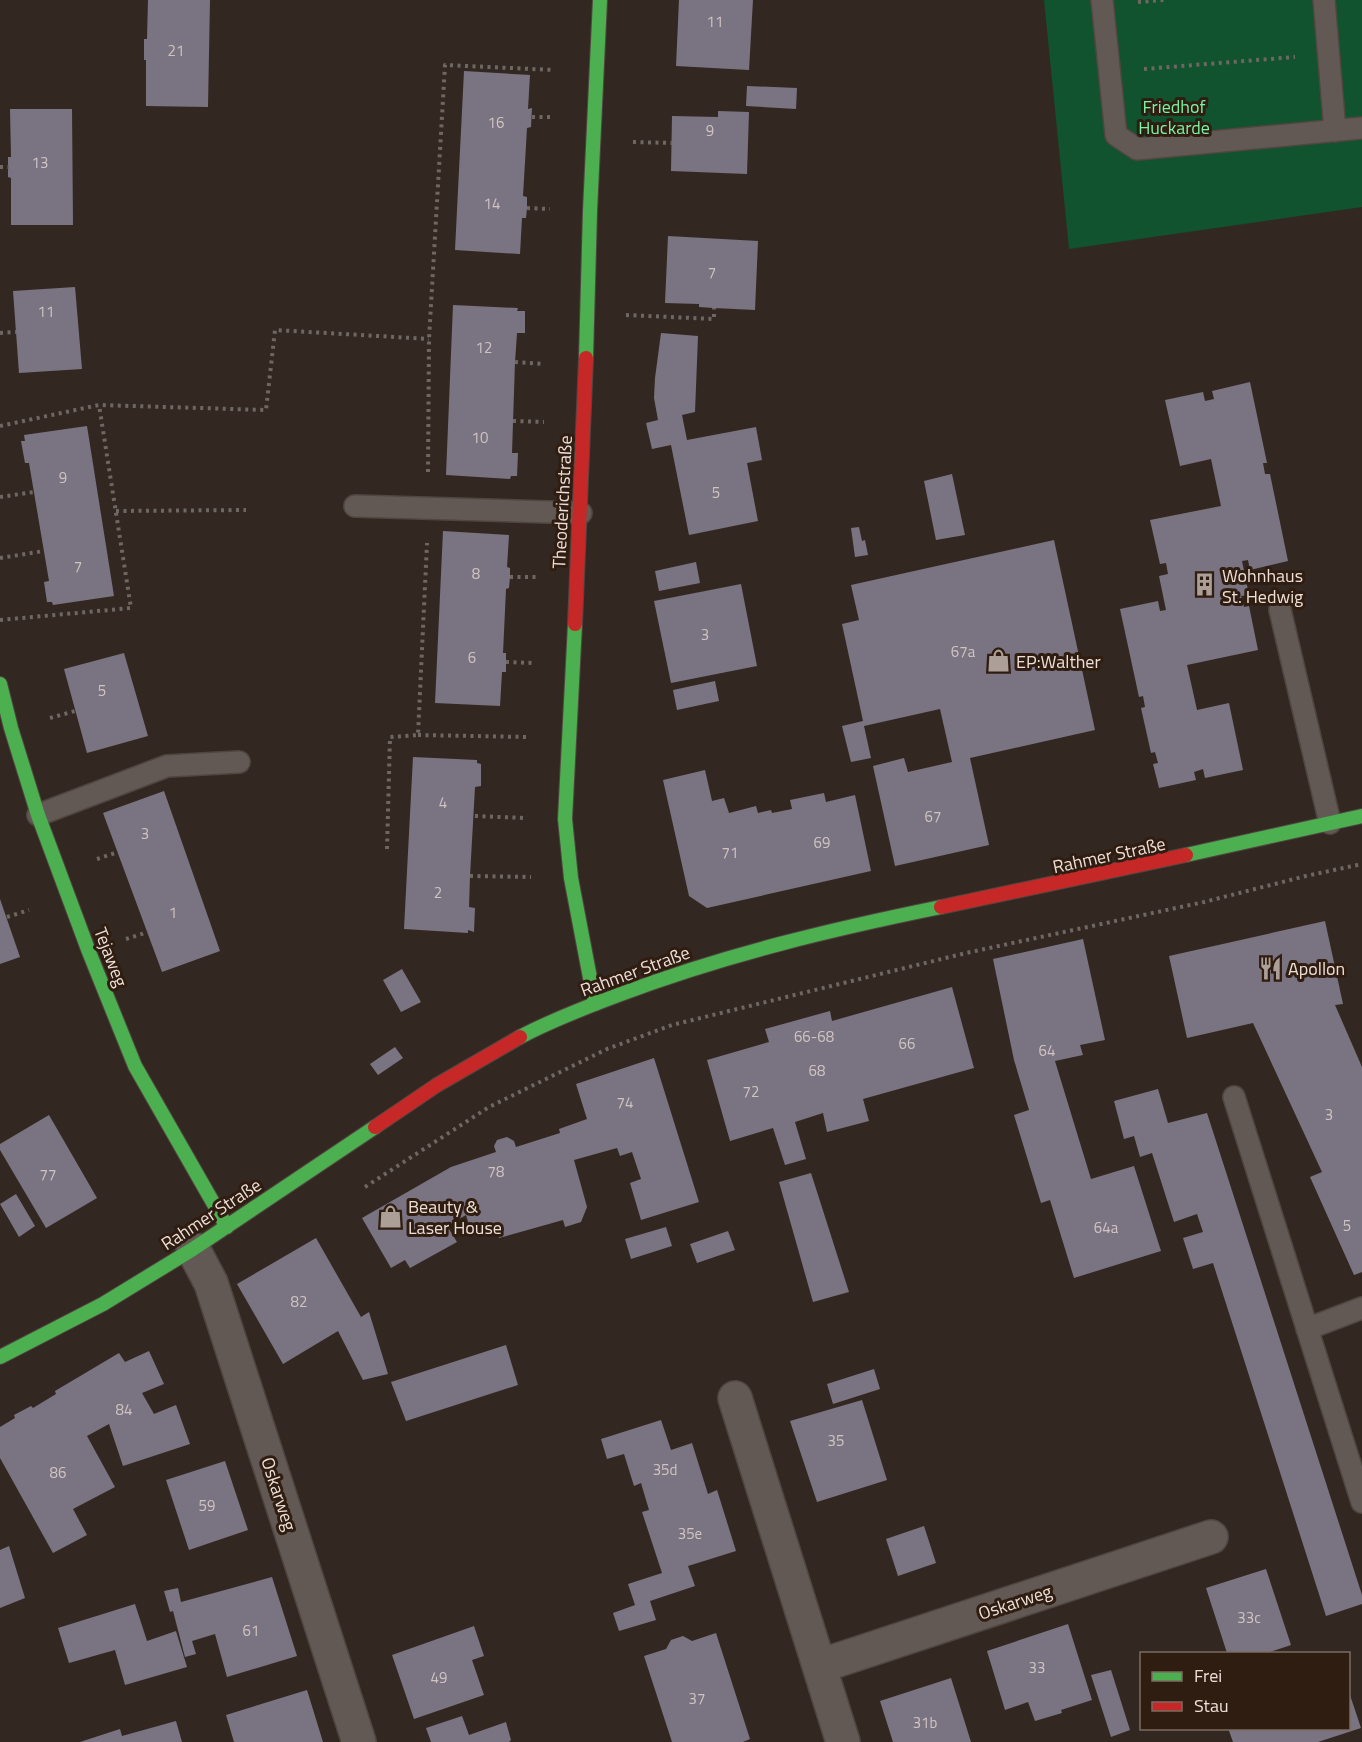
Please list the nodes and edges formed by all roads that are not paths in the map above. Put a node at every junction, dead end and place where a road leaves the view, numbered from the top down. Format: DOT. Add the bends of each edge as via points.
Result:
graph roads {
  1 [pos="600,0"];
  2 [pos="1102,0"];
  3 [pos="1324,0"];
  4 [pos="1362,128"];
  5 [pos="1335,131"];
  6 [pos="355,506"];
  7 [pos="581,513"];
  8 [pos="1280,610"];
  9 [pos="0,684"];
  10 [pos="238,762"];
  11 [pos="38,815"];
  12 [pos="1362,816"];
  13 [pos="1330,824"];
  14 [pos="595,1004"];
  15 [pos="1234,1097"];
  16 [pos="227,1227"];
  17 [pos="193,1249"];
  18 [pos="1362,1308"];
  19 [pos="1306,1329"];
  20 [pos="0,1357"];
  21 [pos="735,1398"];
  22 [pos="1362,1502"];
  23 [pos="1211,1538"];
  24 [pos="820,1666"];
  25 [pos="359,1742"];
  26 [pos="843,1742"];
  1 -- 7 [label="street, Theoderichstraße"];
  2 -- 5 [label="lane" via="1116,135 1137,149"];
  3 -- 5 [label="lane"];
  4 -- 5 [label="lane"];
  6 -- 7 [label="lane"];
  7 -- 14 [label="street, Theoderichstraße" via="565,819 571,878"];
  8 -- 13 [label="lane"];
  9 -- 11 [label="street, Tejaweg"];
  10 -- 11 [label="lane" via="167,766"];
  11 -- 16 [label="street, Tejaweg" via="135,1066"];
  12 -- 13 [label="street, Rahmer Straße"];
  13 -- 14 [label="street, Rahmer Straße" via="890,918 725,959"];
  14 -- 16 [label="street, Rahmer Straße" via="545,1024 437,1085"];
  15 -- 19 [label="lane"];
  16 -- 17 [label="street, Rahmer Straße"];
  17 -- 20 [label="street, Rahmer Straße" via="103,1304"];
  17 -- 25 [label="street, Oskarweg" via="211,1283"];
  18 -- 19 [label="lane"];
  19 -- 22 [label="lane"];
  21 -- 24 [label="street"];
  23 -- 24 [label="street, Oskarweg"];
  24 -- 26 [label="street"];
}
